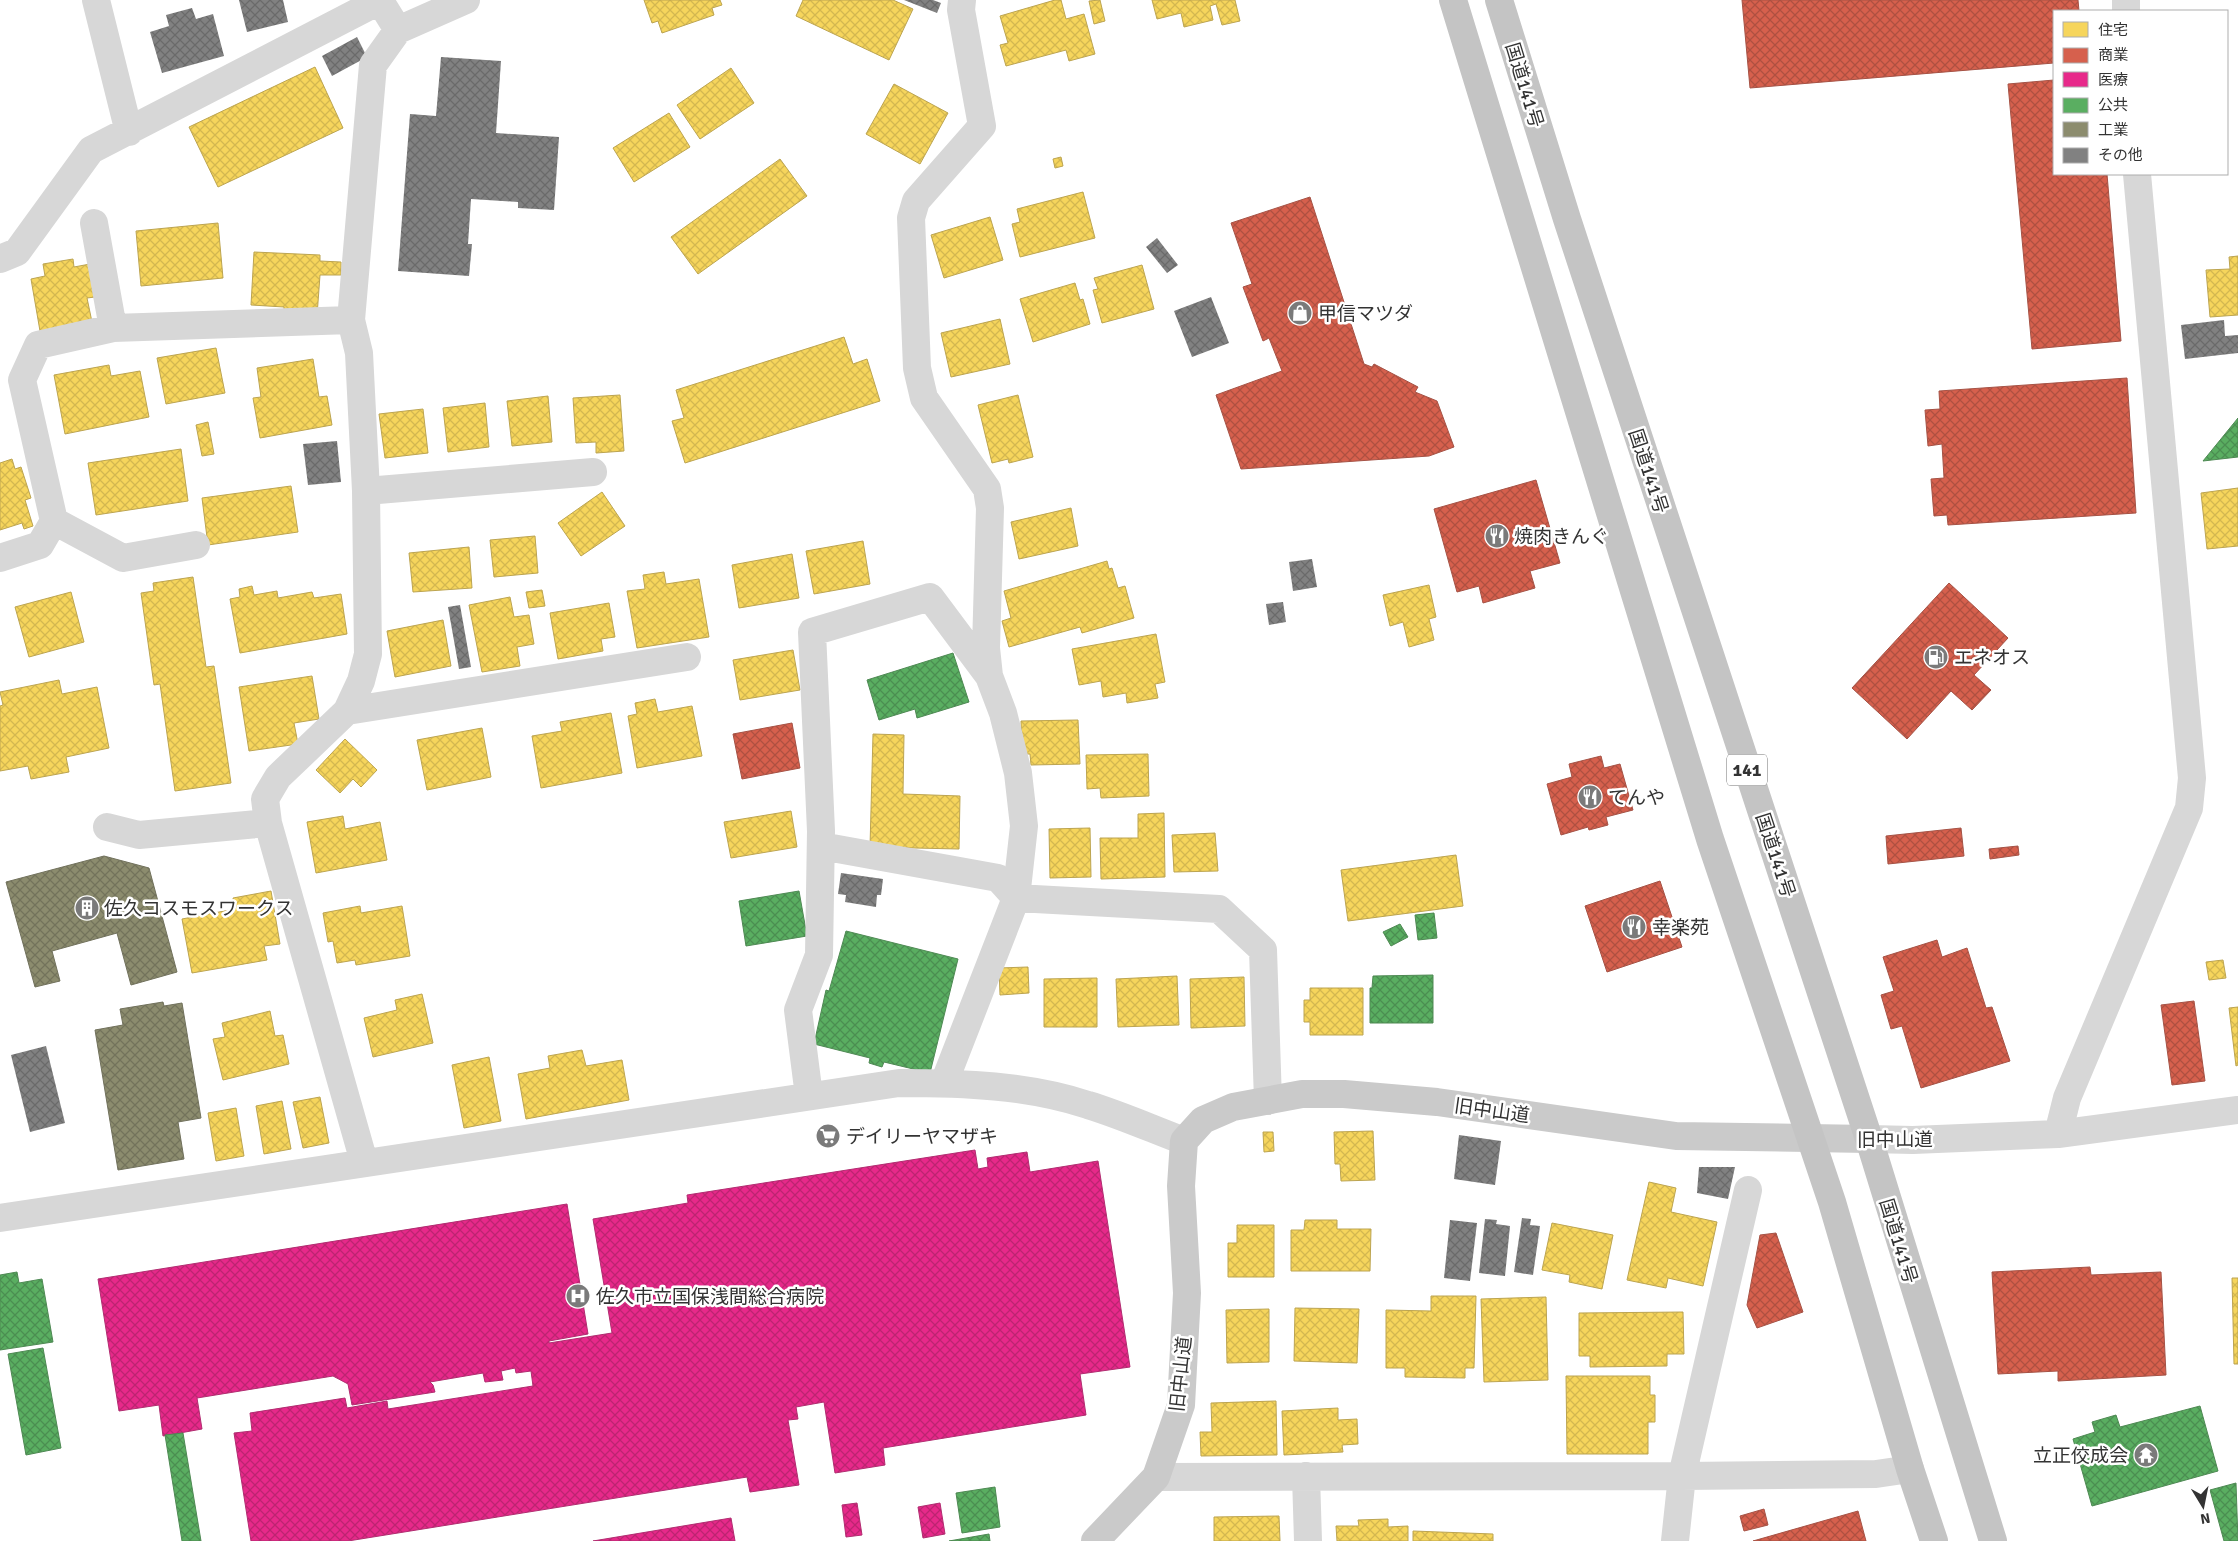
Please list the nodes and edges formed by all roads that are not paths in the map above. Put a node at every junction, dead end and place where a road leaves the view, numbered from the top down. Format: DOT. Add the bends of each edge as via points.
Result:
graph roads {
  1 [pos="96,0"];
  2 [pos="381,0"];
  3 [pos="466,0"];
  4 [pos="962,0"];
  5 [pos="1453,0"];
  6 [pos="1499,0"];
  7 [pos="398,30"];
  8 [pos="128,132"];
  9 [pos="2137,175"];
  10 [pos="94,223"];
  11 [pos="0,259"];
  12 [pos="352,320"];
  13 [pos="113,328"];
  14 [pos="592,472"];
  15 [pos="366,491"];
  16 [pos="54,521"];
  17 [pos="196,545"];
  18 [pos="0,558"];
  19 [pos="687,657"];
  20 [pos="990,676"];
  21 [pos="347,711"];
  22 [pos="268,824"];
  23 [pos="108,827"];
  24 [pos="821,846"];
  25 [pos="1016,898"];
  26 [pos="944,1083"];
  27 [pos="809,1096"];
  28 [pos="1268,1100"];
  29 [pos="2238,1110"];
  30 [pos="2058,1134"];
  31 [pos="1810,1139"];
  32 [pos="1869,1139"];
  33 [pos="1184,1141"];
  34 [pos="364,1162"];
  35 [pos="1748,1190"];
  36 [pos="0,1218"];
  37 [pos="1910,1470"];
  38 [pos="1306,1476"];
  39 [pos="1682,1476"];
  40 [pos="1156,1477"];
  41 [pos="1102,1538"];
  42 [pos="1308,1541"];
  43 [pos="1675,1541"];
  44 [pos="1934,1541"];
  45 [pos="1992,1541"];
  1 -- 8 [label="street"];
  2 -- 7 [label="street"];
  2 -- 8 [label="street"];
  3 -- 7 [label="street"];
  4 -- 20 [label="street" via="961,10 982,126 916,201 911,228 918,368 924,398 986,489 990,508 986,648"];
  5 -- 31 [label="highway" via="1707,829"];
  6 -- 32 [label="highway, 国道141号 / 141" via="1567,219"];
  7 -- 12 [label="street" via="372,65"];
  8 -- 11 [label="street" via="91,150 17,252"];
  9 -- 30 [label="street" via="2192,778 2189,808 2067,1098"];
  10 -- 13 [label="street"];
  12 -- 13 [label="street"];
  12 -- 15 [label="street" via="359,353"];
  13 -- 16 [label="street" via="38,345 22,380"];
  14 -- 15 [label="street"];
  15 -- 21 [label="street" via="368,654 361,681"];
  16 -- 17 [label="street" via="123,558"];
  16 -- 18 [label="street" via="40,545"];
  19 -- 21 [label="street"];
  20 -- 24 [label="street" via="930,597 812,632"];
  20 -- 25 [label="street" via="1018,773 1024,826"];
  21 -- 22 [label="street" via="278,777 265,799"];
  22 -- 23 [label="street" via="139,835"];
  22 -- 34 [label="street"];
  24 -- 25 [label="street" via="998,878"];
  24 -- 27 [label="street" via="819,955 798,1010"];
  25 -- 26 [label="street"];
  25 -- 28 [label="street" via="1219,909 1263,950"];
  26 -- 27 [label="street" via="899,1083"];
  26 -- 33 [label="street" via="1029,1091 1087,1104"];
  27 -- 34 [label="street"];
  28 -- 31 [label="main road, 旧中山道" via="1302,1094 1344,1094 1437,1102 1676,1136"];
  28 -- 33 [label="main road, 旧中山道" via="1233,1107 1202,1120"];
  29 -- 30 [label="street, 旧中山道"];
  30 -- 32 [label="street, 旧中山道"];
  31 -- 32 [label="main road, 旧中山道"];
  31 -- 37 [label="highway" via="1832,1202"];
  32 -- 45 [label="highway, 国道141号 / 141"];
  33 -- 40 [label="main road, 旧中山道" via="1181,1186 1187,1293 1181,1405"];
  34 -- 36 [label="street"];
  35 -- 39 [label="street"];
  37 -- 39 [label="street" via="1876,1474"];
  37 -- 44 [label="highway"];
  38 -- 39 [label="street"];
  38 -- 40 [label="street"];
  38 -- 42 [label="street"];
  39 -- 43 [label="street"];
  40 -- 41 [label="main road, 旧中山道"];
}
